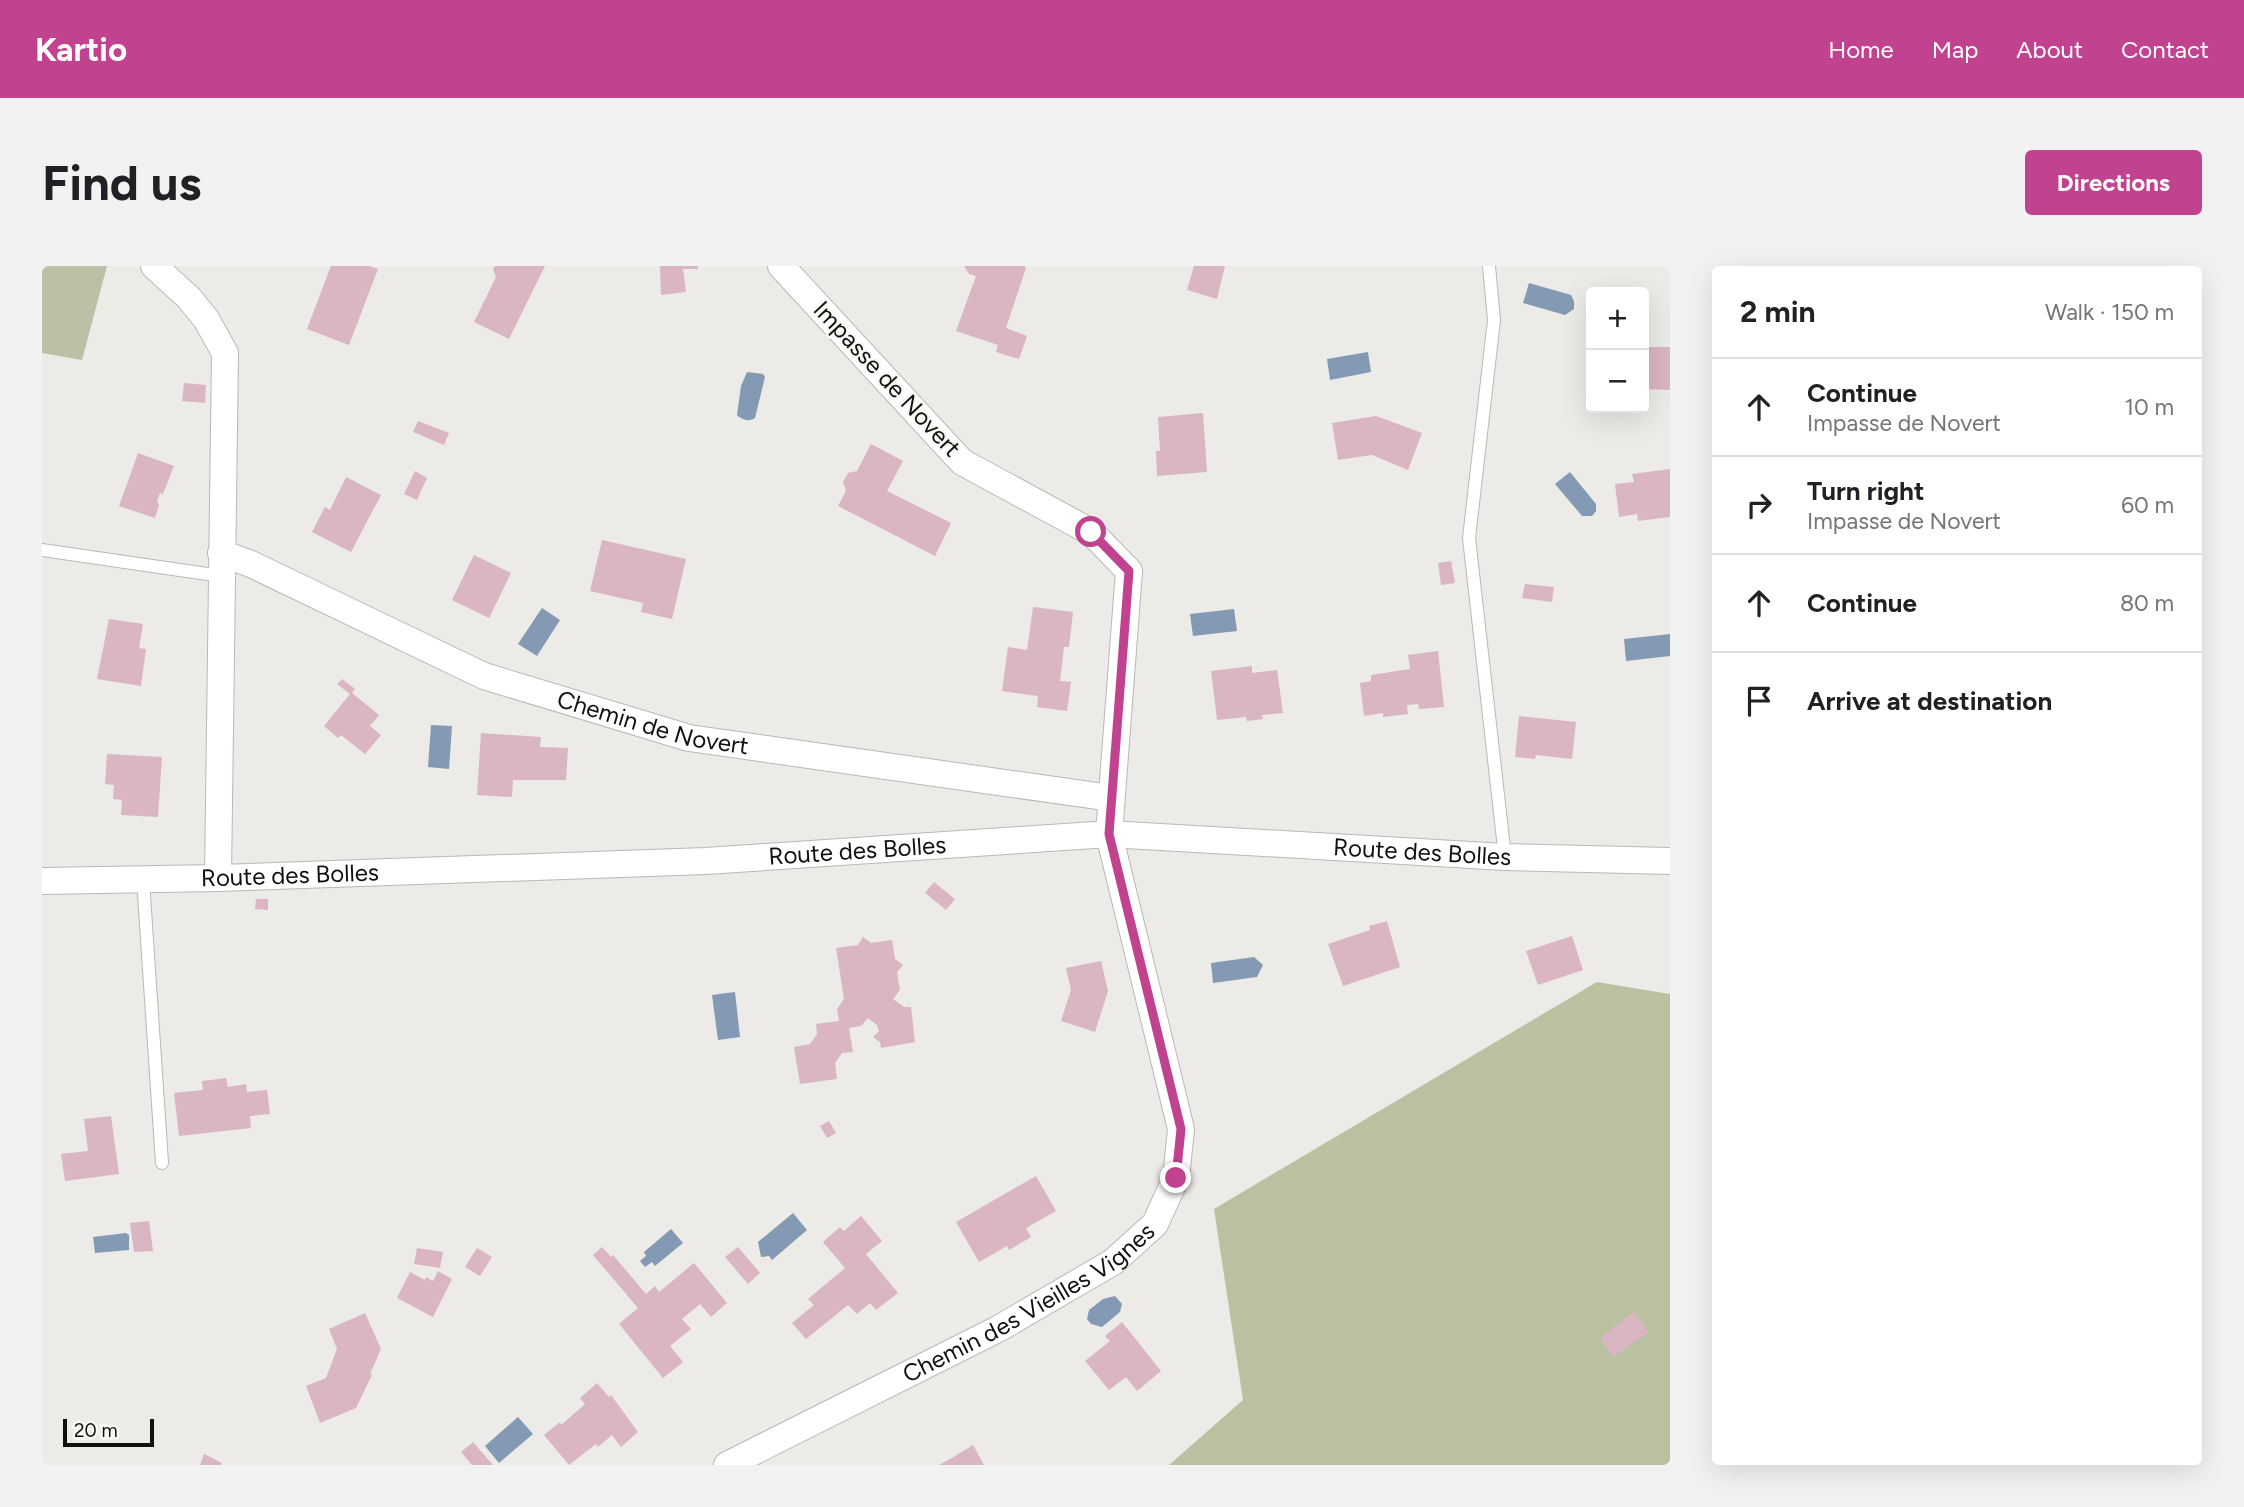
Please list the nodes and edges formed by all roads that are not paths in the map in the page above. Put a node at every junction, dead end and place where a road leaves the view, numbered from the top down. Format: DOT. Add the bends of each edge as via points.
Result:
graph roads {
  1 [pos="154,266"];
  2 [pos="780,266"];
  3 [pos="1489,266"];
  4 [pos="42,550"];
  5 [pos="221,564"];
  6 [pos="1111,797"];
  7 [pos="1109,834"];
  8 [pos="1505,857"];
  9 [pos="1670,861"];
  10 [pos="218,878"];
  11 [pos="143,880"];
  12 [pos="42,881"];
  13 [pos="162,1163"];
  14 [pos="727,1465"];
  1 -- 5 [label="street" via="197,309 225,353"];
  2 -- 6 [label="street, Impasse de Novert" via="962,462 1091,532 1129,571"];
  3 -- 8 [label="lane" via="1493,320 1469,538"];
  4 -- 5 [label="lane"];
  5 -- 6 [label="street, Chemin de Novert" via="251,564 484,676 689,738"];
  5 -- 10 [label="street"];
  6 -- 7 [label="street, Impasse de Novert"];
  7 -- 8 [label="street, Route des Bolles"];
  7 -- 10 [label="street, Route des Bolles" via="706,861"];
  7 -- 14 [label="street, Chemin des Vieilles Vignes" via="1181,1129 1176,1178 1155,1224 1112,1262 998,1329"];
  8 -- 9 [label="street, Route des Bolles"];
  10 -- 11 [label="street, Route des Bolles"];
  11 -- 12 [label="street, Route des Bolles"];
  11 -- 13 [label="lane"];
}
